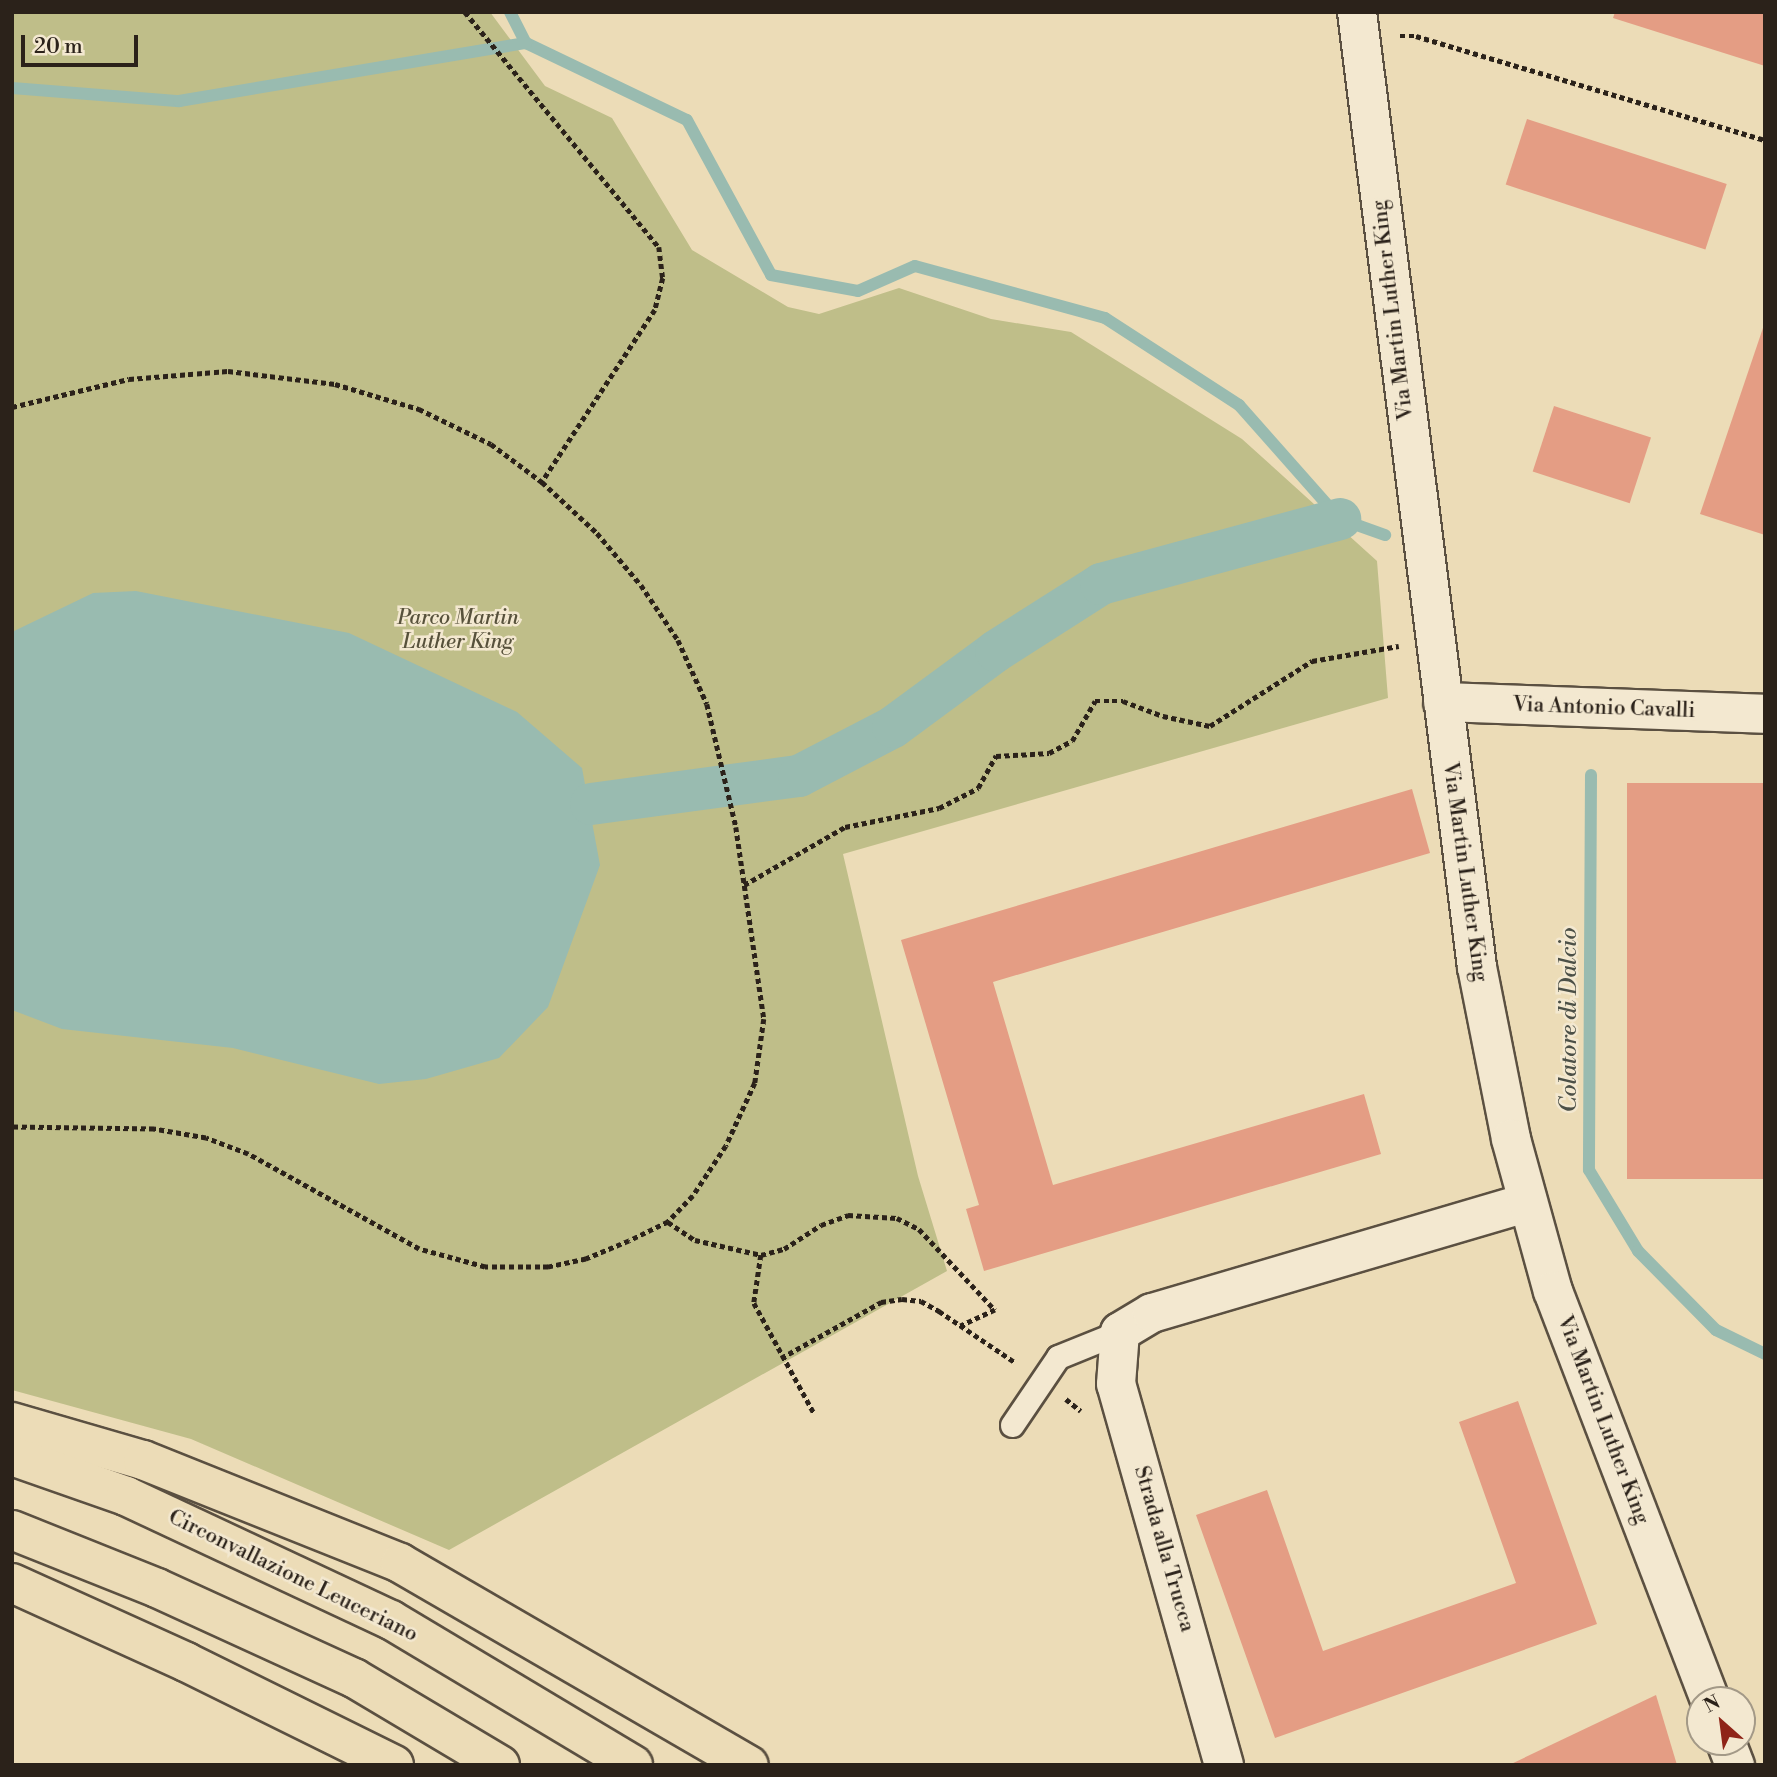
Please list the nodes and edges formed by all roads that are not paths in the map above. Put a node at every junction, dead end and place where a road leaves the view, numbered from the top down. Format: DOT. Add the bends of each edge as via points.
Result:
graph roads {
  1 [pos="1357,12"];
  2 [pos="1443,702"];
  3 [pos="1765,714"];
  4 [pos="1526,1203"];
  5 [pos="1120,1332"];
  6 [pos="12,1422"];
  7 [pos="1012,1424"];
  8 [pos="12,1456"];
  9 [pos="12,1530"];
  10 [pos="12,1583"];
  11 [pos="1705,1686"];
  12 [pos="394,1765"];
  13 [pos="500,1765"];
  14 [pos="633,1765"];
  15 [pos="748,1765"];
  16 [pos="1224,1765"];
  1 -- 2 [label="street, Via Martin Luther King"];
  2 -- 3 [label="street, Via Antonio Cavalli"];
  2 -- 4 [label="street, Via Martin Luther King" via="1476,967"];
  4 -- 5 [label="street" via="1152,1313"];
  4 -- 11 [label="street, Via Martin Luther King" via="1553,1291"];
  5 -- 7 [label="lane" via="1058,1357"];
  5 -- 16 [label="street, Strada alla Trucca" via="1116,1384"];
  6 -- 15 [label="highway" via="143,1460 400,1563"];
  8 -- 14 [label="highway, Circonvallazione Leuceriano" via="127,1496 391,1620"];
  9 -- 13 [label="highway" via="157,1588 355,1678"];
  10 -- 12 [label="highway"];
}
